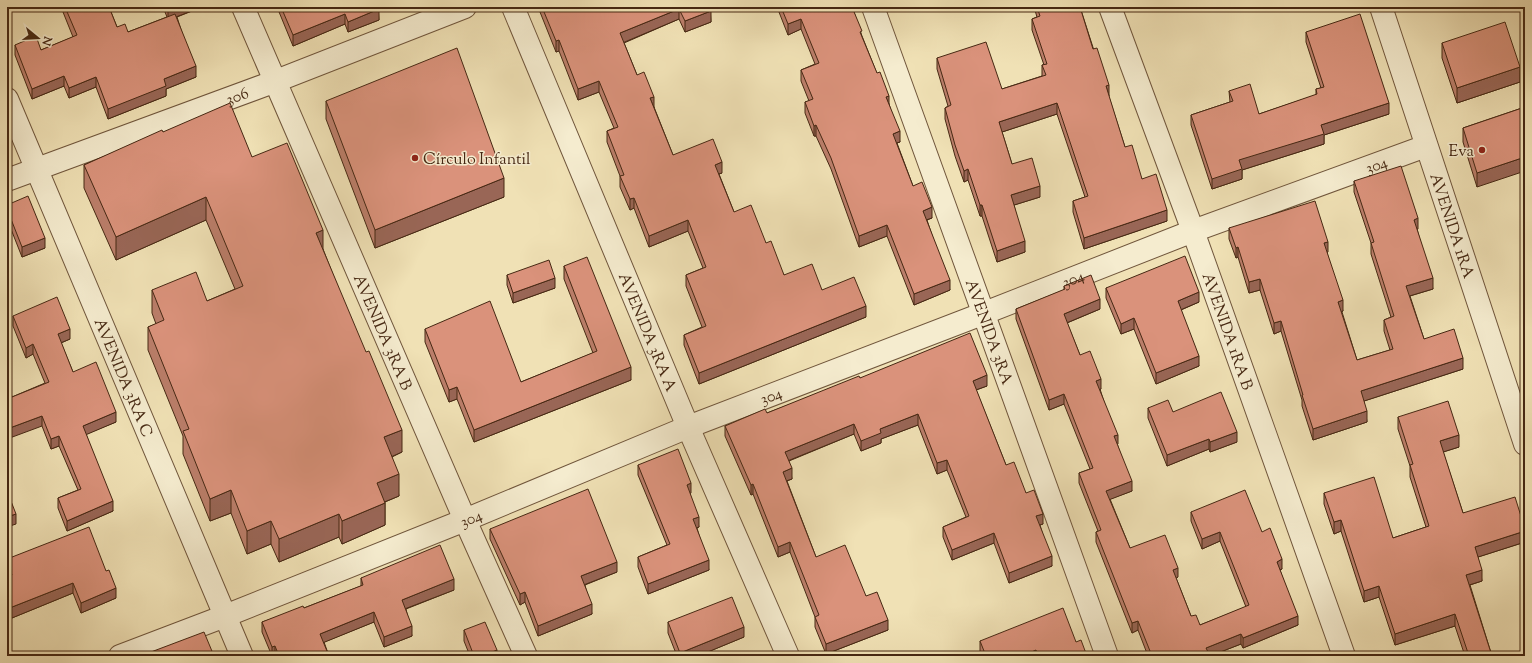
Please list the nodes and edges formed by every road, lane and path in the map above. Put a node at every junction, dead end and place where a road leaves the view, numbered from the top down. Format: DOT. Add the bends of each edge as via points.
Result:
graph roads {
  1 [pos="243,7"];
  2 [pos="465,7"];
  3 [pos="513,7"];
  4 [pos="872,7"];
  5 [pos="1110,7"];
  6 [pos="1381,7"];
  7 [pos="276,81"];
  8 [pos="7,99"];
  9 [pos="1426,146"];
  10 [pos="37,169"];
  11 [pos="7,180"];
  12 [pos="1193,231"];
  13 [pos="982,314"];
  14 [pos="688,427"];
  15 [pos="1525,444"];
  16 [pos="465,520"];
  17 [pos="225,616"];
  18 [pos="120,656"];
  19 [pos="242,656"];
  20 [pos="526,656"];
  21 [pos="788,656"];
  22 [pos="1107,656"];
  23 [pos="1344,656"];
  1 -- 7 [label="street, AVENIDA 3RA B"];
  2 -- 7 [label="street, 306"];
  3 -- 14 [label="street, AVENIDA 3RA A"];
  4 -- 13 [label="street, AVENIDA 3RA"];
  5 -- 12 [label="street, AVENIDA 1RA B"];
  6 -- 9 [label="street, AVENIDA 1RA"];
  7 -- 10 [label="street, 306"];
  7 -- 16 [label="street, AVENIDA 3RA B"];
  8 -- 10 [label="street, AVENIDA 3RA C"];
  9 -- 12 [label="street, 304"];
  9 -- 15 [label="street, AVENIDA 1RA"];
  10 -- 11 [label="street, 306"];
  10 -- 17 [label="street, AVENIDA 3RA C"];
  12 -- 13 [label="street, 304"];
  12 -- 23 [label="street, AVENIDA 1RA B"];
  13 -- 14 [label="street, 304"];
  13 -- 22 [label="street, AVENIDA 3RA"];
  14 -- 16 [label="street, 304"];
  14 -- 21 [label="street, AVENIDA 3RA A"];
  16 -- 17 [label="street, 304"];
  16 -- 20 [label="street, AVENIDA 3RA B"];
  17 -- 18 [label="street, 304"];
  17 -- 19 [label="street, AVENIDA 3RA C"];
}
